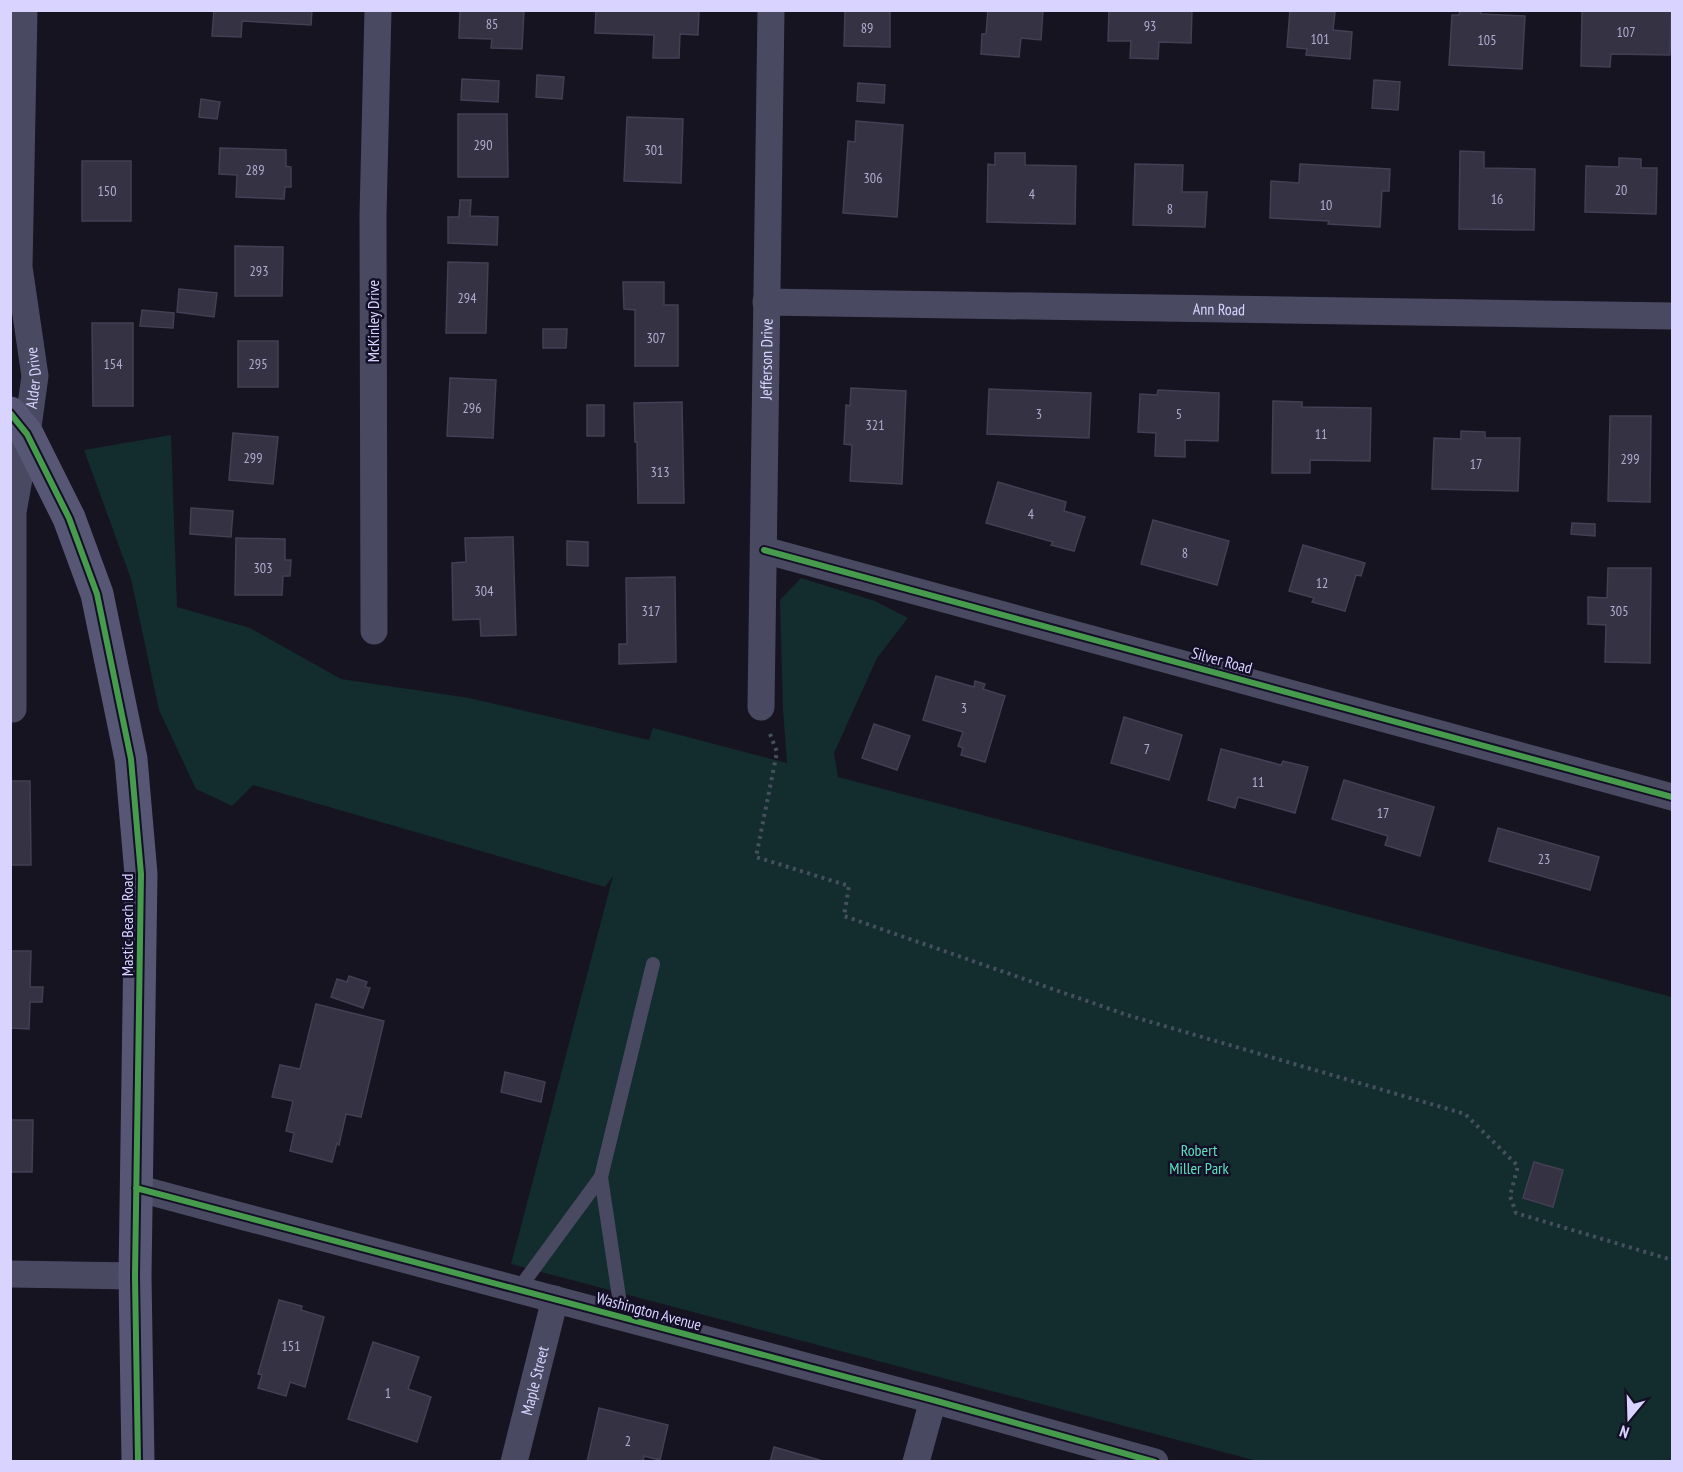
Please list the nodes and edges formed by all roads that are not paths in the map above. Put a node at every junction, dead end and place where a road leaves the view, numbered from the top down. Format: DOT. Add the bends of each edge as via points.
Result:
graph roads {
  1 [pos="24,10"];
  2 [pos="378,10"];
  3 [pos="771,10"];
  4 [pos="766,302"];
  5 [pos="1672,316"];
  6 [pos="19,423"];
  7 [pos="764,550"];
  8 [pos="374,631"];
  9 [pos="761,706"];
  10 [pos="13,709"];
  11 [pos="1672,797"];
  12 [pos="653,964"];
  13 [pos="601,1177"];
  14 [pos="136,1188"];
  15 [pos="10,1274"];
  16 [pos="135,1276"];
  17 [pos="518,1290"];
  18 [pos="555,1299"];
  19 [pos="622,1317"];
  20 [pos="933,1400"];
  21 [pos="138,1461"];
  22 [pos="514,1461"];
  23 [pos="916,1461"];
  24 [pos="1155,1461"];
  1 -- 6 [label="street, Alder Drive" via="19,267 35,376"];
  2 -- 8 [label="street, McKinley Drive" via="373,215"];
  3 -- 4 [label="street, Jefferson Drive"];
  4 -- 5 [label="street, Ann Road"];
  4 -- 7 [label="street, Jefferson Drive"];
  6 -- 10 [label="street, Alder Drive" via="13,512"];
  6 -- 14 [label="street, Mastic Beach Road" via="69,518 97,594 131,759 141,874"];
  7 -- 9 [label="street, Jefferson Drive"];
  7 -- 11 [label="street, Silver Road"];
  12 -- 13 [label="lane"];
  13 -- 17 [label="lane"];
  13 -- 19 [label="lane"];
  14 -- 16 [label="street, Mastic Beach Road"];
  14 -- 17 [label="street, Washington Avenue"];
  15 -- 16 [label="street"];
  16 -- 21 [label="street, Mastic Beach Road"];
  17 -- 18 [label="street, Washington Avenue"];
  18 -- 19 [label="street, Washington Avenue"];
  18 -- 22 [label="street, Maple Street"];
  19 -- 20 [label="street, Washington Avenue"];
  20 -- 23 [label="street"];
  20 -- 24 [label="street, Washington Avenue"];
}
